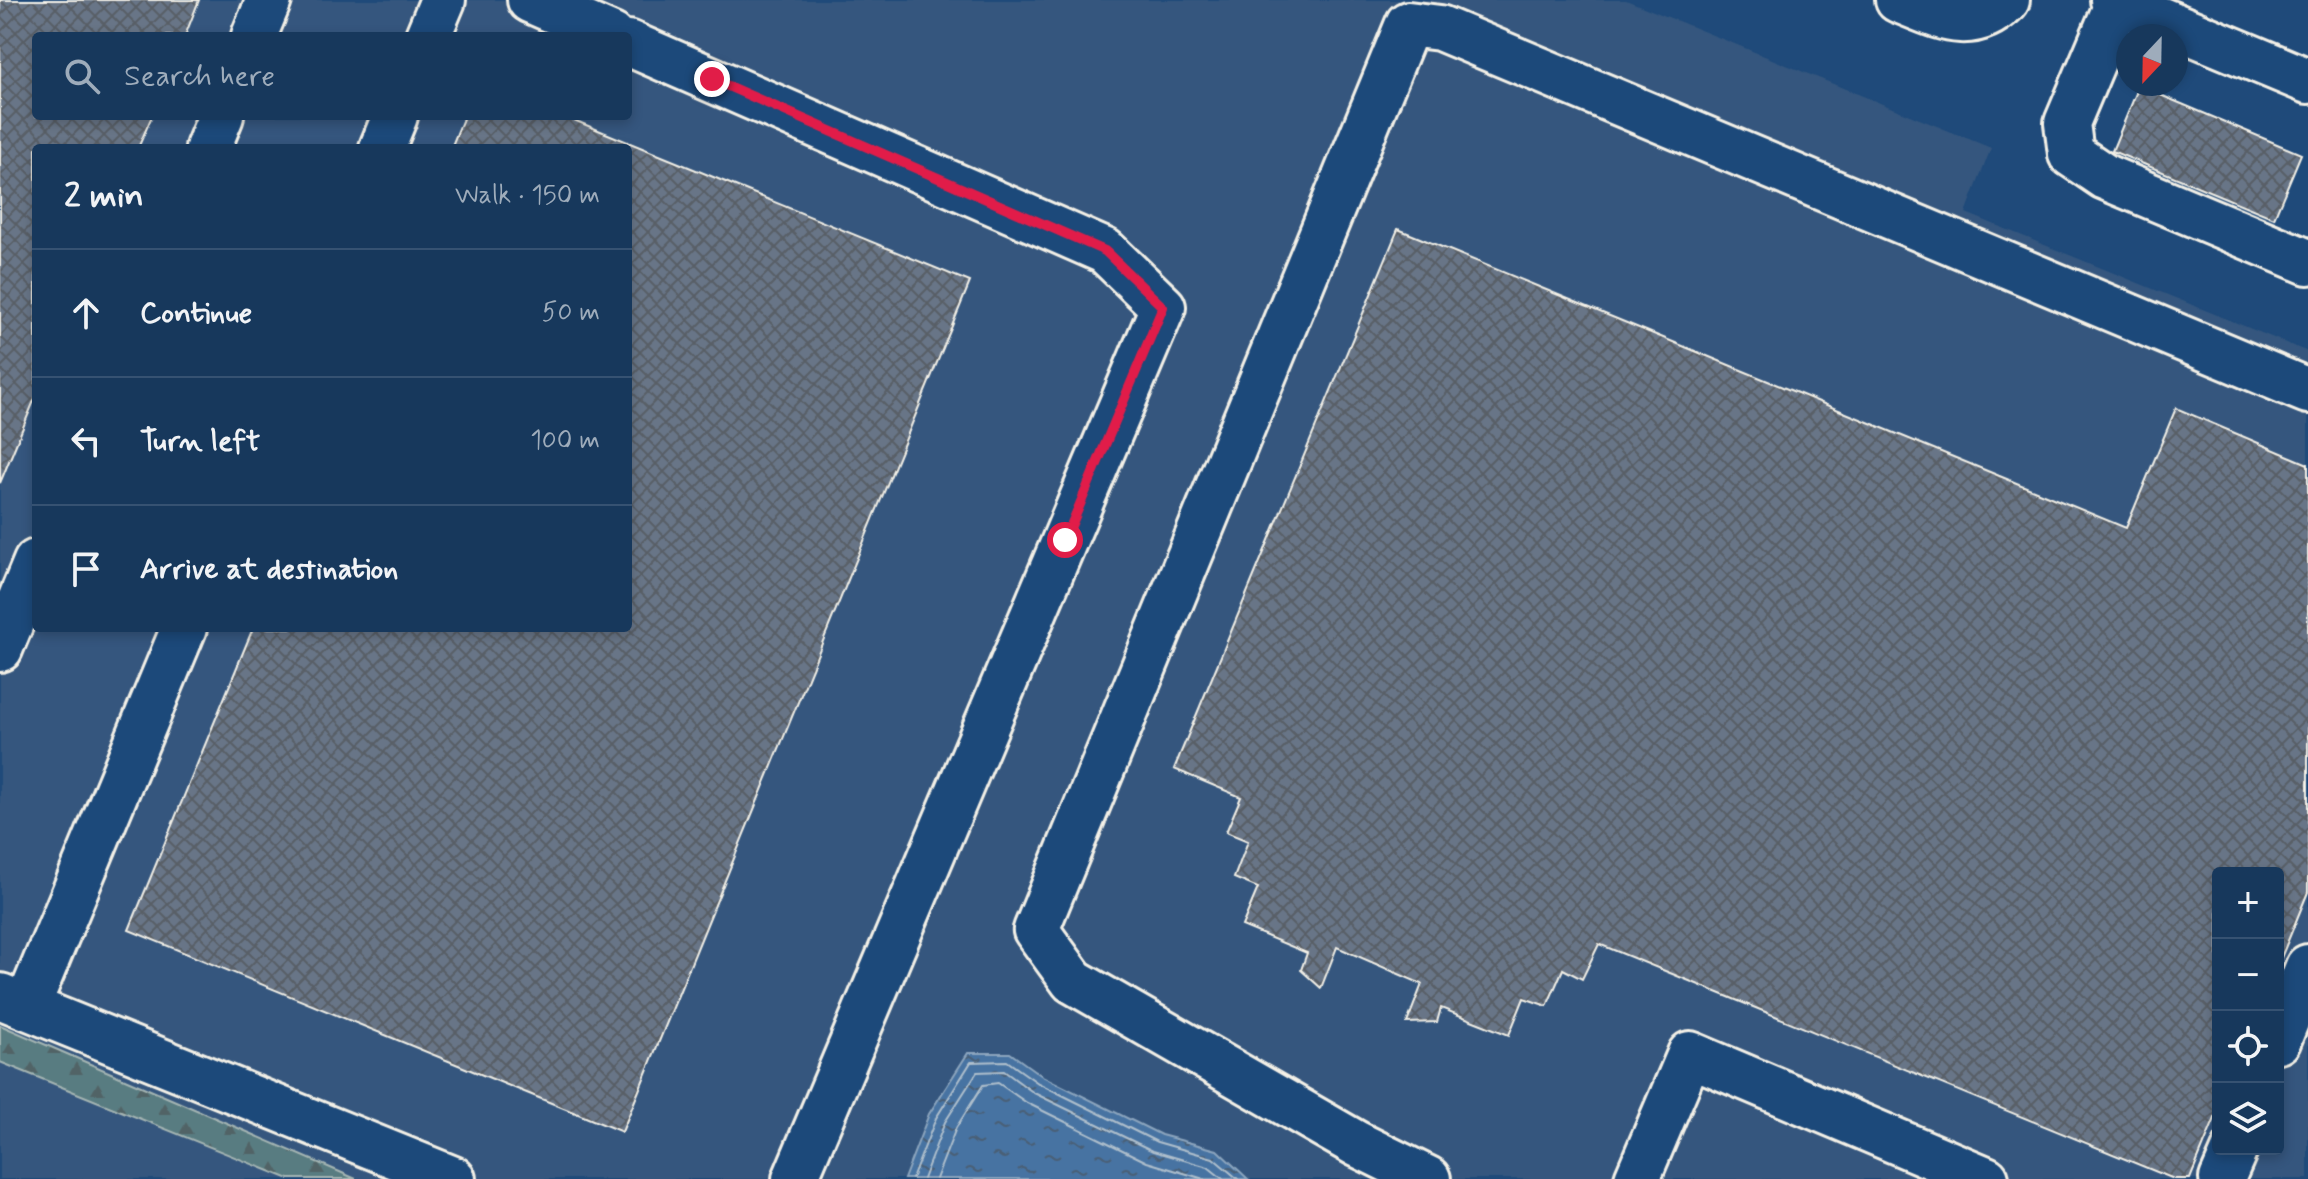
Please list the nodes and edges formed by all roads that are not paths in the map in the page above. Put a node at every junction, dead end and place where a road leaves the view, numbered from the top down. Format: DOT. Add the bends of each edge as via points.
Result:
graph roads {
  1 [pos="269,0"];
  2 [pos="443,0"];
  3 [pos="530,0"];
  4 [pos="1898,0"];
  5 [pos="2007,0"];
  6 [pos="2116,1"];
  7 [pos="256,32"];
  8 [pos="430,32"];
  9 [pos="603,32"];
  10 [pos="632,45"];
  11 [pos="2308,81"];
  12 [pos="219,120"];
  13 [pos="393,120"];
  14 [pos="210,144"];
  15 [pos="384,144"];
  16 [pos="2308,262"];
  17 [pos="2308,391"];
  18 [pos="32,572"];
  19 [pos="182,632"];
  20 [pos="0,649"];
  21 [pos="2308,967"];
  22 [pos="13,1002"];
  23 [pos="2284,1026"];
  24 [pos="2232,1155"];
  25 [pos="453,1179"];
  26 [pos="795,1179"];
  27 [pos="1428,1179"];
  28 [pos="1637,1179"];
  29 [pos="1986,1179"];
  30 [pos="2222,1179"];
  1 -- 7 [label="street"];
  2 -- 8 [label="street"];
  3 -- 9 [label="street"];
  4 -- 5 [label="street" via="1951,21 1990,17"];
  6 -- 11 [label="street"];
  6 -- 16 [label="street" via="2067,123 2071,154 2105,177"];
  10 -- 26 [label="street" via="1105,251 1163,307"];
  12 -- 14 [label="street"];
  13 -- 15 [label="street"];
  17 -- 27 [label="street" via="1440,28 1408,24 1036,930 1073,981 1357,1144"];
  18 -- 20 [label="street"];
  19 -- 22 [label="street"];
  21 -- 23 [label="street"];
  22 -- 25 [label="street"];
  24 -- 30 [label="street"];
  28 -- 29 [label="street" via="1690,1054"];
}
